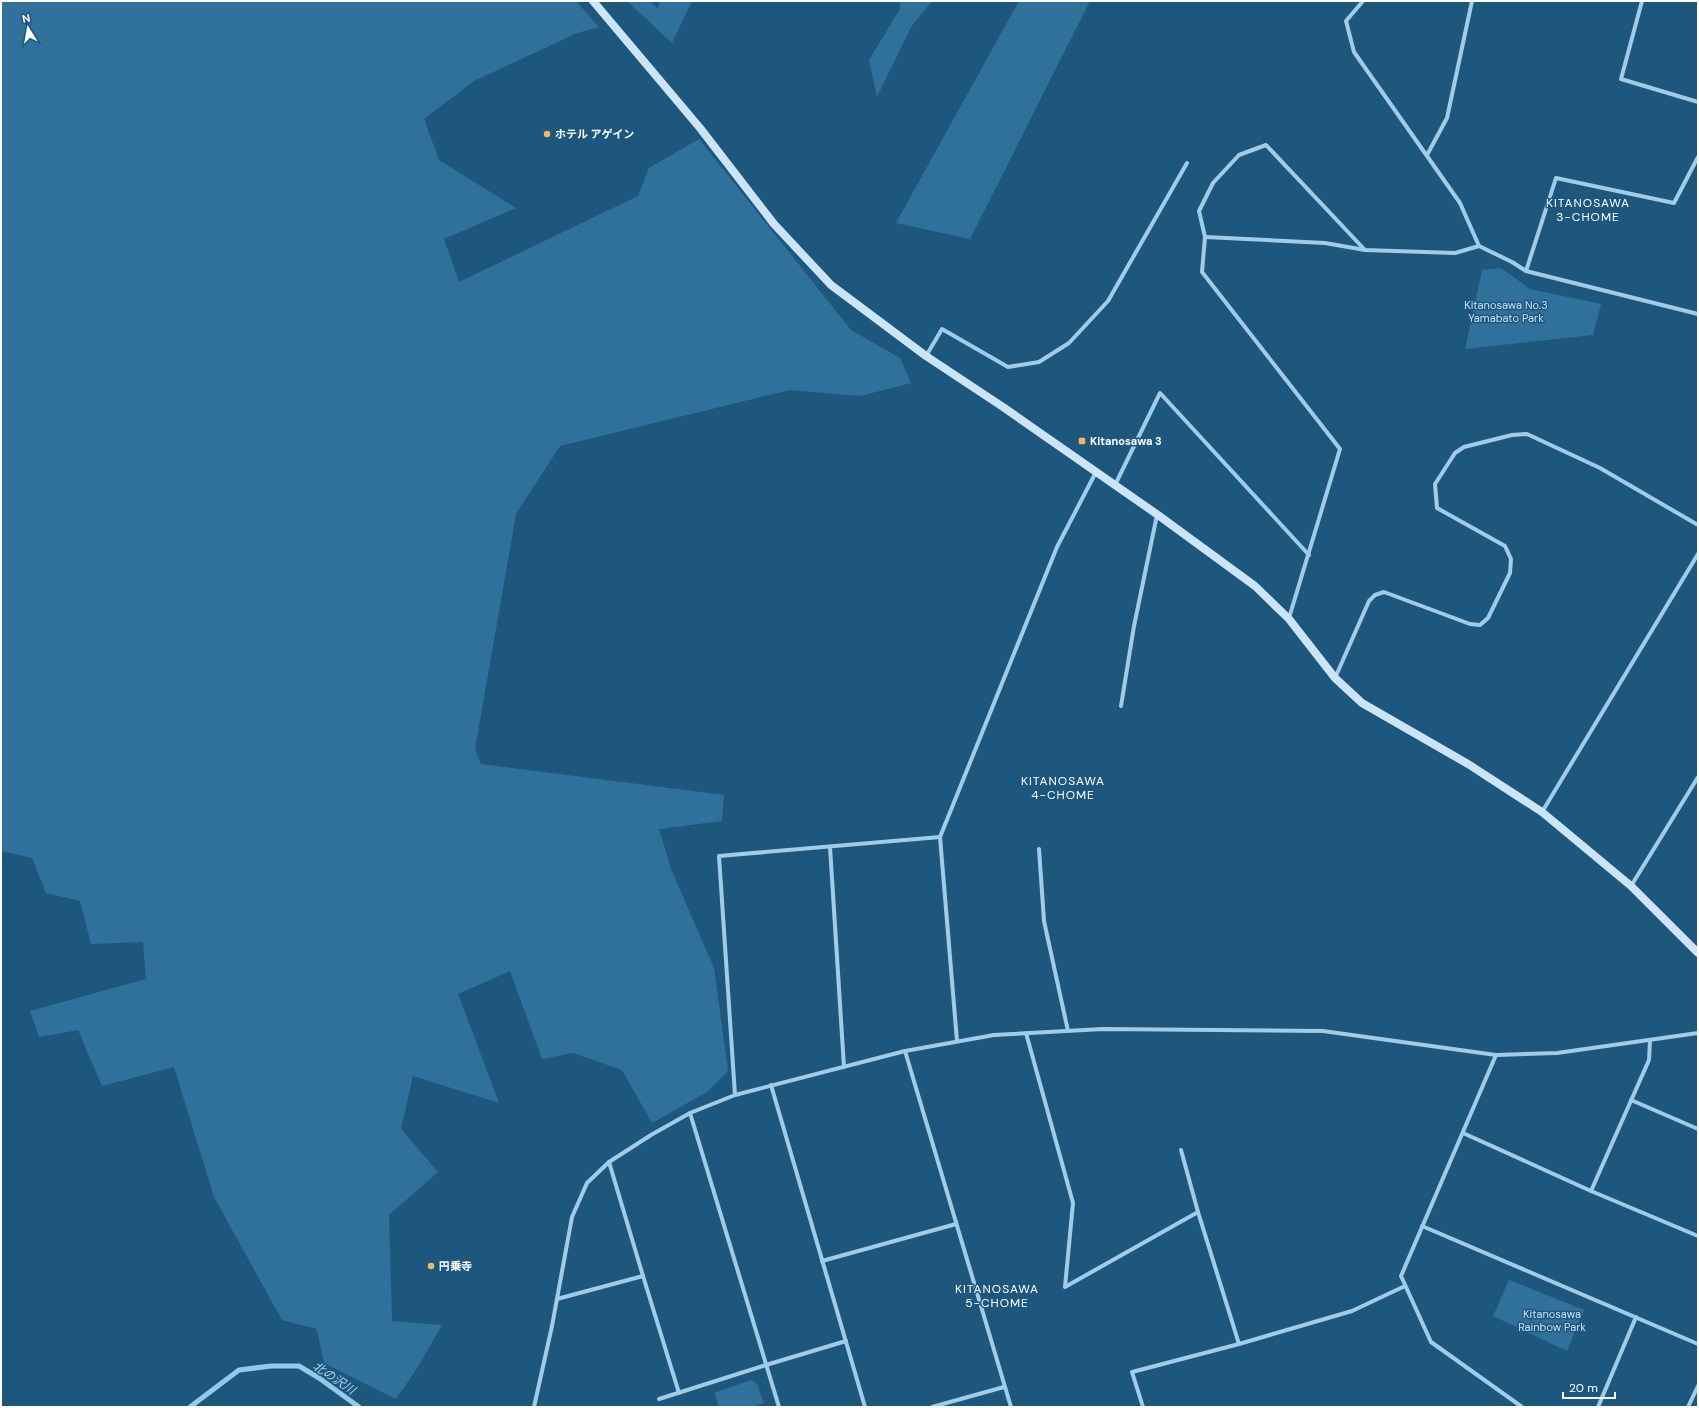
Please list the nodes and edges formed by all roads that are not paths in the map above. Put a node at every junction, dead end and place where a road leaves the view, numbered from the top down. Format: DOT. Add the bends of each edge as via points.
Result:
graph roads {
  1 [pos="593,1"];
  2 [pos="1363,1"];
  3 [pos="1472,1"];
  4 [pos="1642,1"];
  5 [pos="1698,102"];
  6 [pos="1427,155"];
  7 [pos="1698,157"];
  8 [pos="1187,162"];
  9 [pos="1205,237"];
  10 [pos="1479,246"];
  11 [pos="1365,250"];
  12 [pos="1526,271"];
  13 [pos="1698,314"];
  14 [pos="926,356"];
  15 [pos="1096,472"];
  16 [pos="1115,485"];
  17 [pos="1158,515"];
  18 [pos="1698,525"];
  19 [pos="1698,554"];
  20 [pos="1309,555"];
  21 [pos="1289,619"];
  22 [pos="1335,678"];
  23 [pos="1122,706"];
  24 [pos="1698,777"];
  25 [pos="1542,812"];
  26 [pos="940,837"];
  27 [pos="830,847"];
  28 [pos="1039,849"];
  29 [pos="1632,886"];
  30 [pos="1698,952"];
  31 [pos="1068,1031"];
  32 [pos="1026,1033"];
  33 [pos="1698,1033"];
  34 [pos="1650,1040"];
  35 [pos="957,1041"];
  36 [pos="905,1051"];
  37 [pos="1496,1055"];
  38 [pos="844,1067"];
  39 [pos="772,1085"];
  40 [pos="735,1095"];
  41 [pos="1631,1100"];
  42 [pos="690,1113"];
  43 [pos="1698,1129"];
  44 [pos="1463,1133"];
  45 [pos="1181,1150"];
  46 [pos="609,1162"];
  47 [pos="1591,1191"];
  48 [pos="1198,1212"];
  49 [pos="956,1224"];
  50 [pos="1422,1226"];
  51 [pos="1698,1236"];
  52 [pos="822,1261"];
  53 [pos="642,1276"];
  54 [pos="1406,1286"];
  55 [pos="557,1299"];
  56 [pos="1636,1317"];
  57 [pos="846,1341"];
  58 [pos="1239,1344"];
  59 [pos="1698,1344"];
  60 [pos="766,1365"];
  61 [pos="1698,1386"];
  62 [pos="1004,1387"];
  63 [pos="679,1393"];
  64 [pos="659,1399"];
  65 [pos="534,1407"];
  66 [pos="779,1407"];
  67 [pos="865,1407"];
  68 [pos="932,1407"];
  69 [pos="1010,1407"];
  70 [pos="1143,1407"];
  71 [pos="1522,1407"];
  72 [pos="1598,1407"];
  73 [pos="1688,1407"];
  1 -- 14 [label="street" via="700,128 774,224 831,285"];
  2 -- 6 [label="street" via="1346,21 1354,52"];
  3 -- 6 [label="street" via="1447,118"];
  4 -- 5 [label="street" via="1621,79"];
  6 -- 10 [label="street" via="1460,203"];
  7 -- 12 [label="street" via="1674,203 1556,178"];
  8 -- 14 [label="street" via="1108,301 1069,343 1038,362 1008,367 942,329"];
  9 -- 11 [label="street" via="1325,243"];
  9 -- 11 [label="street" via="1200,212 1213,183 1239,155 1266,145"];
  9 -- 20 [label="street" via="1202,272 1340,449"];
  10 -- 11 [label="street" via="1455,253"];
  10 -- 12 [label="street"];
  12 -- 13 [label="street"];
  14 -- 15 [label="street"];
  15 -- 16 [label="street"];
  15 -- 26 [label="street" via="1057,547"];
  16 -- 17 [label="street"];
  16 -- 20 [label="street" via="1160,393"];
  17 -- 21 [label="street" via="1255,586"];
  17 -- 23 [label="street" via="1134,626"];
  18 -- 22 [label="street" via="1600,468 1527,434 1512,435 1464,447 1455,453 1435,484 1435,499 1437,508 1505,546 1511,559 1510,573 1488,618 1480,625 1470,624 1384,592 1375,595 1369,601"];
  19 -- 25 [label="street"];
  20 -- 21 [label="street"];
  21 -- 22 [label="street"];
  22 -- 25 [label="street" via="1362,703 1468,764"];
  24 -- 29 [label="street"];
  25 -- 29 [label="street"];
  26 -- 27 [label="street"];
  26 -- 35 [label="street"];
  27 -- 38 [label="street"];
  27 -- 40 [label="street" via="719,856"];
  28 -- 31 [label="street" via="1044,921"];
  29 -- 30 [label="street"];
  31 -- 32 [label="street"];
  31 -- 37 [label="street" via="1323,1031"];
  32 -- 35 [label="street"];
  32 -- 48 [label="street" via="1073,1203 1065,1287"];
  33 -- 34 [label="street"];
  34 -- 37 [label="street" via="1557,1053"];
  34 -- 41 [label="street" via="1649,1060"];
  35 -- 36 [label="street"];
  36 -- 38 [label="street"];
  36 -- 49 [label="street"];
  37 -- 44 [label="street"];
  38 -- 39 [label="street"];
  39 -- 40 [label="street"];
  39 -- 52 [label="street"];
  40 -- 42 [label="street"];
  41 -- 43 [label="street"];
  41 -- 47 [label="street"];
  42 -- 46 [label="street"];
  42 -- 60 [label="street"];
  44 -- 47 [label="street"];
  44 -- 50 [label="street"];
  45 -- 48 [label="street"];
  46 -- 53 [label="street"];
  46 -- 55 [label="street" via="587,1183 572,1217"];
  47 -- 51 [label="street"];
  48 -- 58 [label="street"];
  49 -- 52 [label="street"];
  49 -- 62 [label="street"];
  50 -- 54 [label="street" via="1401,1276"];
  50 -- 56 [label="street"];
  52 -- 57 [label="street"];
  53 -- 55 [label="street"];
  53 -- 63 [label="street"];
  54 -- 58 [label="street" via="1352,1311"];
  54 -- 71 [label="street" via="1431,1342"];
  55 -- 65 [label="street"];
  56 -- 59 [label="street"];
  56 -- 72 [label="street"];
  57 -- 60 [label="street"];
  57 -- 67 [label="street"];
  58 -- 70 [label="street" via="1132,1372"];
  60 -- 63 [label="street"];
  60 -- 66 [label="street"];
  61 -- 73 [label="street"];
  62 -- 68 [label="street"];
  62 -- 69 [label="street"];
  63 -- 64 [label="street"];
}
